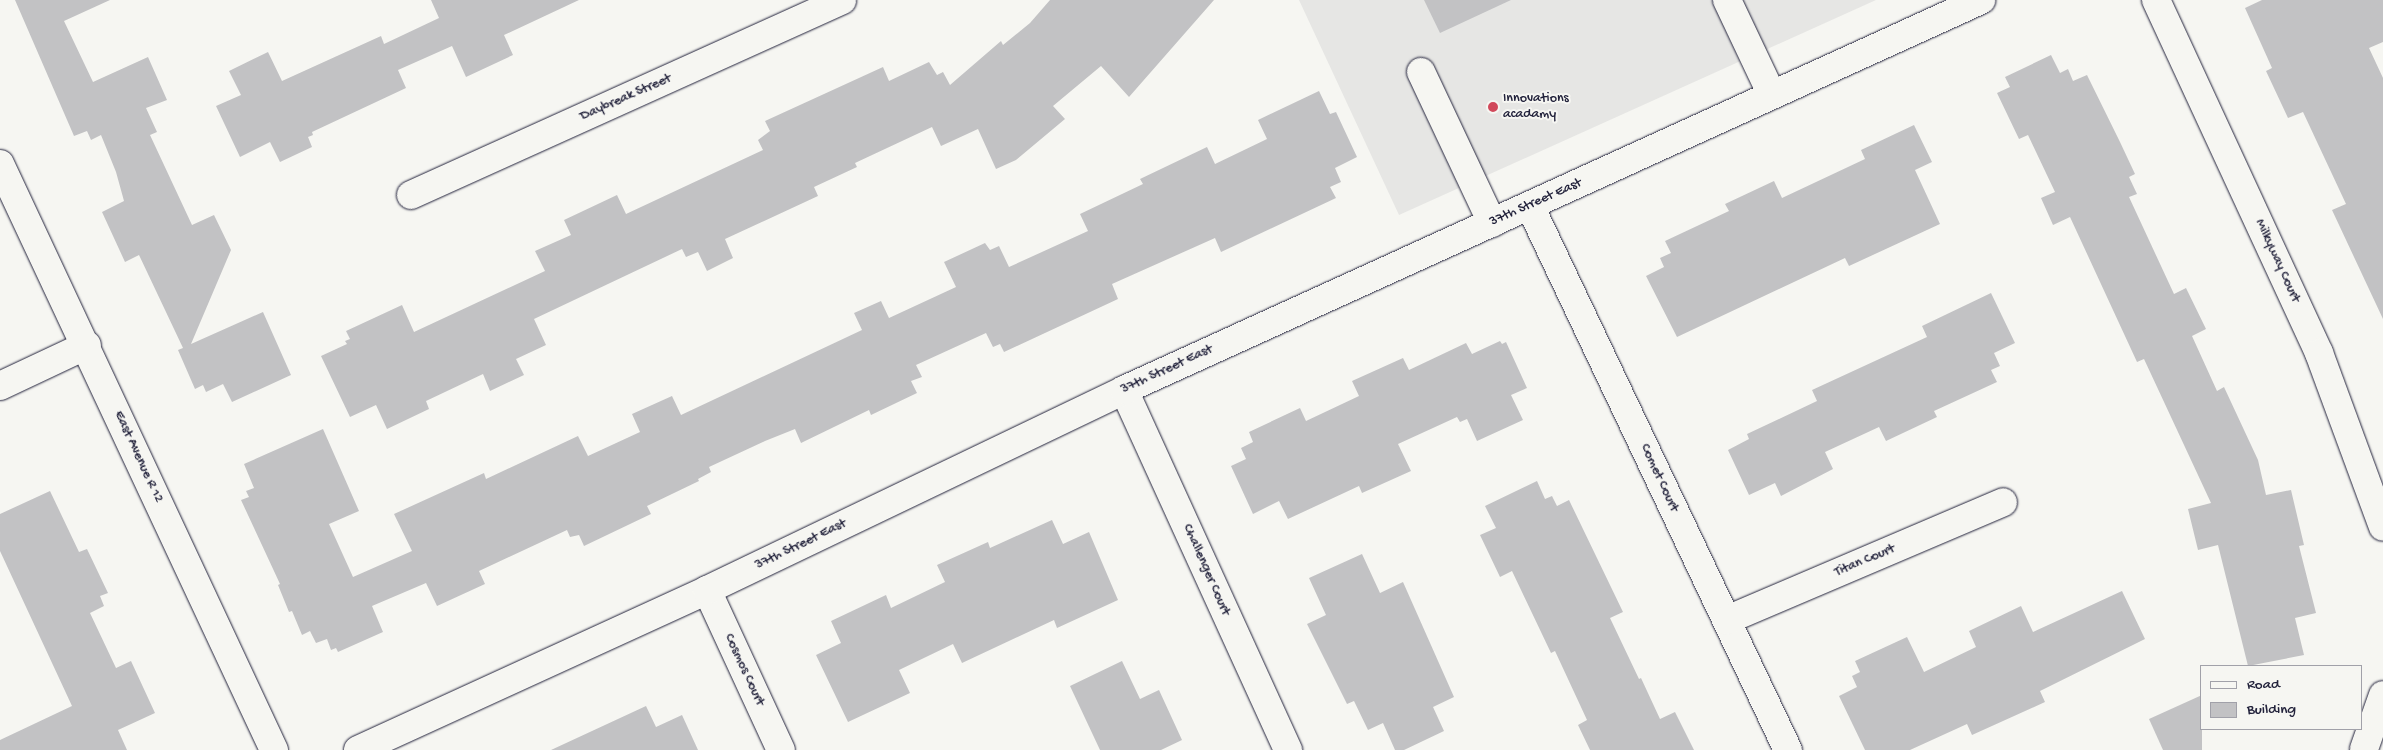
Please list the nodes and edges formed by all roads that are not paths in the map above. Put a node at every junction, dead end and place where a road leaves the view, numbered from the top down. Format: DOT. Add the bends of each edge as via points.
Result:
graph roads {
  1 [pos="842,0"];
  2 [pos="1727,0"];
  3 [pos="1980,0"];
  4 [pos="2156,0"];
  5 [pos="1421,72"];
  6 [pos="1772,95"];
  7 [pos="0,164"];
  8 [pos="411,195"];
  9 [pos="1530,206"];
  10 [pos="1492,223"];
  11 [pos="87,345"];
  12 [pos="0,386"];
  13 [pos="1124,390"];
  14 [pos="2003,502"];
  15 [pos="2383,527"];
  16 [pos="707,590"];
  17 [pos="1727,620"];
  18 [pos="2383,695"];
  19 [pos="2364,749"];
  20 [pos="274,750"];
  21 [pos="358,750"];
  22 [pos="782,750"];
  23 [pos="1288,750"];
  24 [pos="1788,750"];
  1 -- 8 [label="street, Daybreak Street"];
  2 -- 6 [label="street"];
  3 -- 6 [label="street, 37th Street East"];
  4 -- 15 [label="street, Milkyway Court" via="2320,352"];
  5 -- 10 [label="street"];
  6 -- 9 [label="street, 37th Street East"];
  7 -- 11 [label="street, East Avenue R 12"];
  9 -- 10 [label="street, 37th Street East"];
  9 -- 17 [label="street, Comet Court"];
  10 -- 13 [label="street, 37th Street East"];
  11 -- 12 [label="street"];
  11 -- 20 [label="street, East Avenue R 12"];
  13 -- 16 [label="street, 37th Street East"];
  13 -- 23 [label="street, Challenger Court"];
  14 -- 17 [label="street, Titan Court"];
  16 -- 21 [label="street, 37th Street East"];
  16 -- 22 [label="street, Cosmos Court"];
  17 -- 24 [label="street, Comet Court"];
  18 -- 19 [label="street"];
}
